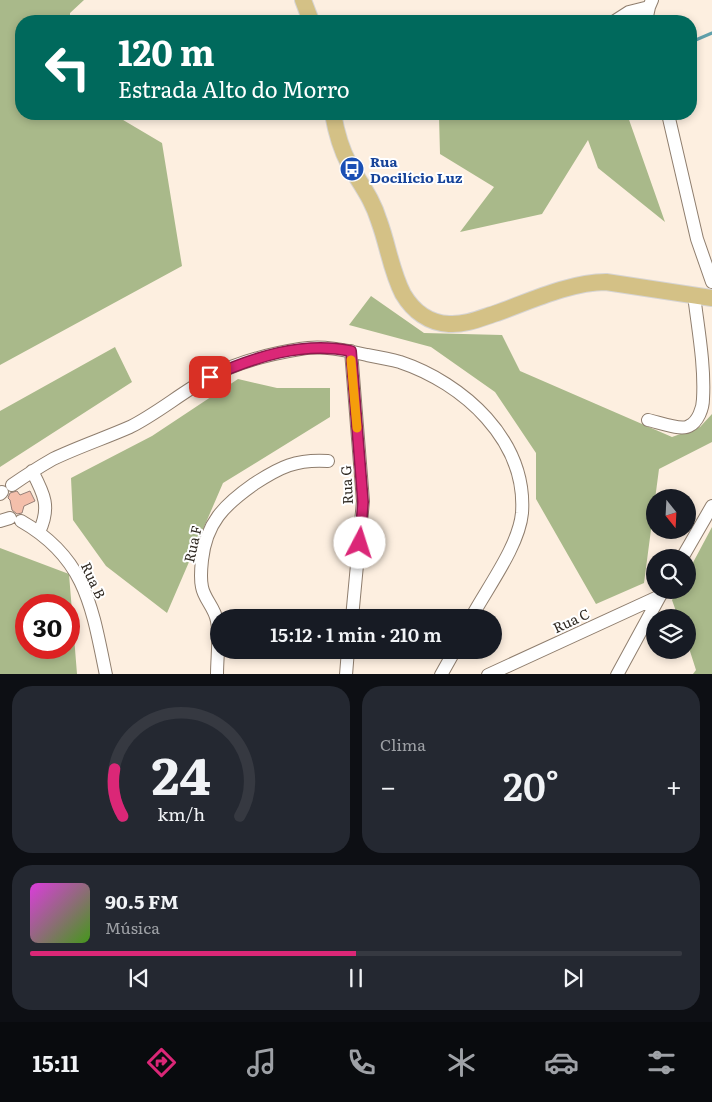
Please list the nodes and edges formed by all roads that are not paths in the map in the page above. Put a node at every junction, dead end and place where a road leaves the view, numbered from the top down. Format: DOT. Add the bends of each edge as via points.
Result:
graph roads {
  1 [pos="304,0"];
  2 [pos="650,4"];
  3 [pos="308,15"];
  4 [pos="624,15"];
  5 [pos="334,120"];
  6 [pos="669,120"];
  7 [pos="712,282"];
  8 [pos="694,295"];
  9 [pos="712,298"];
  10 [pos="351,351"];
  11 [pos="648,420"];
  12 [pos="328,461"];
  13 [pos="32,471"];
  14 [pos="5,491"];
  15 [pos="712,506"];
  16 [pos="10,520"];
  17 [pos="40,532"];
  18 [pos="687,549"];
  19 [pos="648,599"];
  20 [pos="658,599"];
  21 [pos="353,609"];
  22 [pos="476,609"];
  23 [pos="347,659"];
  24 [pos="450,659"];
  25 [pos="106,674"];
  26 [pos="217,674"];
  27 [pos="346,674"];
  28 [pos="441,674"];
  29 [pos="488,674"];
  30 [pos="617,674"];
  1 -- 3 [label="main road"];
  2 -- 4 [label="street"];
  5 -- 8 [label="main road" via="345,155 374,206 404,294 418,312 434,321 448,324 472,321 597,282"];
  6 -- 7 [label="street" via="697,239"];
  8 -- 9 [label="main road"];
  8 -- 11 [label="street" via="702,374 700,413 689,426 682,428"];
  10 -- 13 [label="street" via="302,348 230,368 130,427"];
  10 -- 21 [label="street, Rua G" via="363,502"];
  10 -- 22 [label="street" via="399,362 444,383 479,410 506,443 518,477 522,513 507,557"];
  12 -- 26 [label="street, Rua F" via="309,460 279,469 232,500 212,522 205,540 201,579 217,621"];
  13 -- 14 [label="street"];
  13 -- 17 [label="street" via="46,506"];
  15 -- 18 [label="street"];
  16 -- 17 [label="street, Rua B"];
  17 -- 25 [label="street, Rua B" via="67,559 81,582 92,611"];
  19 -- 29 [label="street, Rua C"];
  20 -- 30 [label="street"];
  23 -- 27 [label="street"];
  24 -- 28 [label="street"];
}
